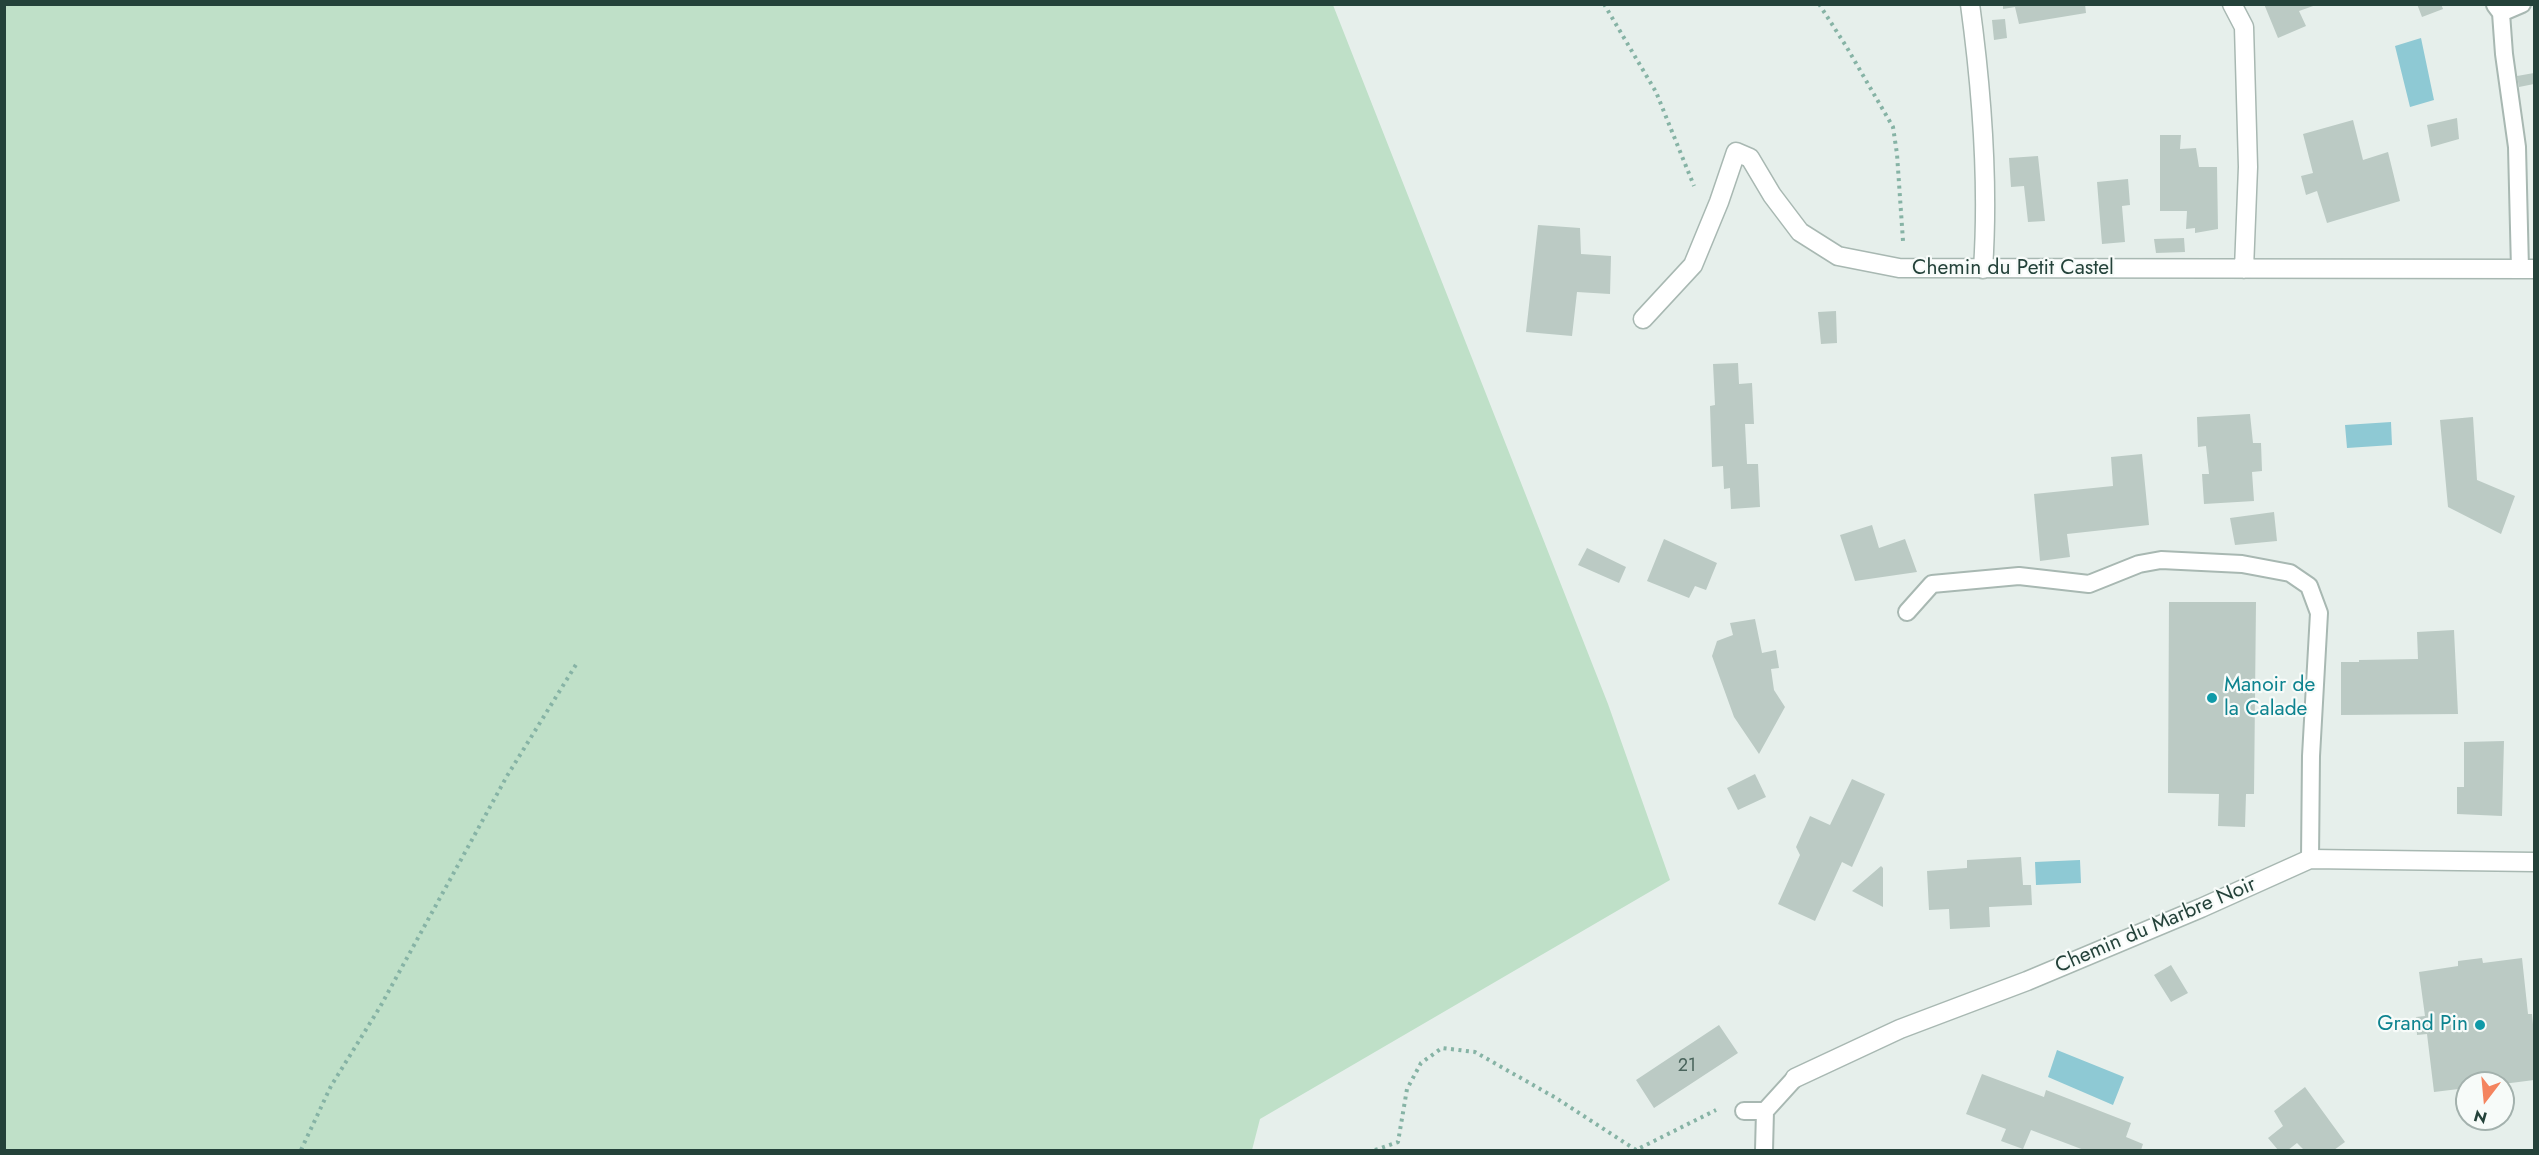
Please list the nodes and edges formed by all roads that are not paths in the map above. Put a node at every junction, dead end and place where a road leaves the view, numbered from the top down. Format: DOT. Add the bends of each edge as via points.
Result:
graph roads {
  1 [pos="1970,4"];
  2 [pos="2232,4"];
  3 [pos="2522,4"];
  4 [pos="2498,9"];
  5 [pos="1983,269"];
  6 [pos="2244,269"];
  7 [pos="2527,269"];
  8 [pos="1642,319"];
  9 [pos="1907,612"];
  10 [pos="2310,859"];
  11 [pos="2535,862"];
  12 [pos="1795,1078"];
  13 [pos="1744,1111"];
  14 [pos="1766,1111"];
  15 [pos="1764,1150"];
  1 -- 5 [label="street" via="1984,136"];
  2 -- 6 [label="street" via="2244,27 2248,167"];
  3 -- 4 [label="lane"];
  4 -- 7 [label="lane" via="2517,147"];
  5 -- 6 [label="street, Chemin du Petit Castel"];
  5 -- 8 [label="street, Chemin du Petit Castel" via="1905,269 1838,256 1800,232 1750,158 1736,152 1693,265"];
  6 -- 7 [label="street, Chemin du Petit Castel"];
  9 -- 10 [label="lane" via="1932,584 2019,576 2089,584 2139,564 2161,560 2242,564 2290,573 2309,586 2319,613"];
  10 -- 11 [label="street, Chemin du Marbre Noir"];
  10 -- 12 [label="street, Chemin du Marbre Noir" via="2027,981 1900,1029"];
  12 -- 14 [label="lane"];
  13 -- 14 [label="lane"];
  14 -- 15 [label="lane"];
}
